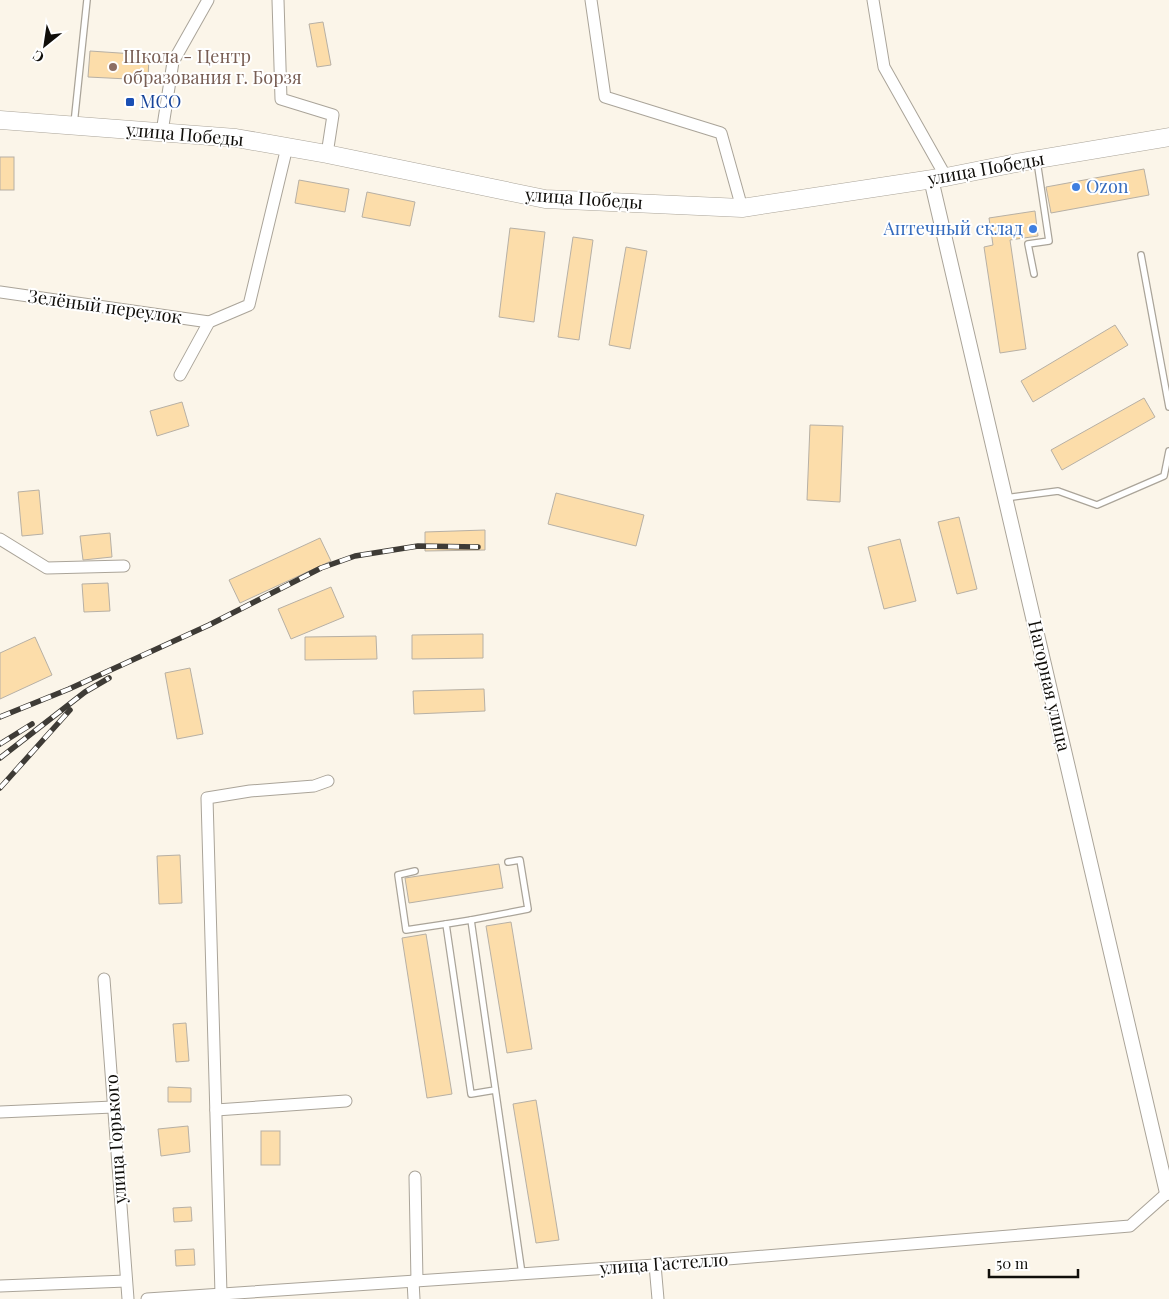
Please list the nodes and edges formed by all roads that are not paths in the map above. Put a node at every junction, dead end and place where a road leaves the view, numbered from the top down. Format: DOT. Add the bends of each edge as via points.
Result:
graph roads {
  1 [pos="87,0"];
  2 [pos="208,0"];
  3 [pos="278,0"];
  4 [pos="590,0"];
  5 [pos="872,0"];
  6 [pos="0,120"];
  7 [pos="74,126"];
  8 [pos="162,132"];
  9 [pos="1169,137"];
  10 [pos="287,147"];
  11 [pos="326,154"];
  12 [pos="1036,159"];
  13 [pos="938,178"];
  14 [pos="742,208"];
  15 [pos="1141,255"];
  16 [pos="1034,274"];
  17 [pos="0,292"];
  18 [pos="210,322"];
  19 [pos="180,375"];
  20 [pos="1169,407"];
  21 [pos="1169,451"];
  22 [pos="1005,498"];
  23 [pos="0,539"];
  24 [pos="124,566"];
  25 [pos="328,782"];
  26 [pos="508,862"];
  27 [pos="415,871"];
  28 [pos="471,920"];
  29 [pos="446,924"];
  30 [pos="104,979"];
  31 [pos="495,1090"];
  32 [pos="346,1101"];
  33 [pos="113,1107"];
  34 [pos="216,1110"];
  35 [pos="0,1112"];
  36 [pos="415,1177"];
  37 [pos="1168,1193"];
  38 [pos="655,1265"];
  39 [pos="522,1274"];
  40 [pos="126,1281"];
  41 [pos="415,1281"];
  42 [pos="0,1286"];
  43 [pos="221,1294"];
  44 [pos="128,1299"];
  45 [pos="147,1299"];
  46 [pos="414,1299"];
  47 [pos="658,1299"];
  1 -- 7 [label="lane"];
  2 -- 8 [label="street" via="173,62"];
  3 -- 11 [label="street" via="281,99 334,115"];
  4 -- 14 [label="street" via="605,97 721,133"];
  5 -- 13 [label="street, Нагорная улица" via="884,67"];
  6 -- 7 [label="main road, улица Победы"];
  7 -- 8 [label="main road, улица Победы"];
  8 -- 10 [label="main road, улица Победы" via="236,138"];
  9 -- 12 [label="main road, улица Победы"];
  10 -- 11 [label="main road, улица Победы"];
  10 -- 18 [label="street" via="249,305"];
  11 -- 14 [label="main road, улица Победы" via="545,200"];
  12 -- 13 [label="main road, улица Победы"];
  12 -- 16 [label="lane" via="1048,241 1028,244"];
  13 -- 14 [label="main road, улица Победы"];
  13 -- 22 [label="street, Нагорная улица"];
  15 -- 20 [label="lane"];
  17 -- 18 [label="street, Зелёный переулок"];
  18 -- 19 [label="street"];
  21 -- 22 [label="lane" via="1164,476 1097,505 1058,491"];
  22 -- 37 [label="street, Нагорная улица"];
  23 -- 24 [label="street" via="47,568"];
  25 -- 34 [label="street" via="207,798"];
  26 -- 28 [label="lane" via="520,860 528,909"];
  27 -- 29 [label="lane" via="398,875 406,930"];
  28 -- 29 [label="lane"];
  28 -- 31 [label="lane"];
  29 -- 31 [label="lane" via="471,1094"];
  30 -- 33 [label="street, улица Горького"];
  31 -- 39 [label="lane"];
  32 -- 34 [label="street"];
  33 -- 35 [label="street"];
  33 -- 40 [label="street, улица Горького"];
  34 -- 43 [label="street"];
  36 -- 41 [label="street"];
  37 -- 38 [label="street, улица Гастелло" via="1130,1226"];
  38 -- 39 [label="street, улица Гастелло"];
  38 -- 47 [label="street"];
  39 -- 41 [label="street, улица Гастелло"];
  40 -- 42 [label="street"];
  40 -- 44 [label="street, улица Горького"];
  41 -- 43 [label="street, улица Гастелло"];
  41 -- 46 [label="street"];
  43 -- 45 [label="street, улица Гастелло"];
}
